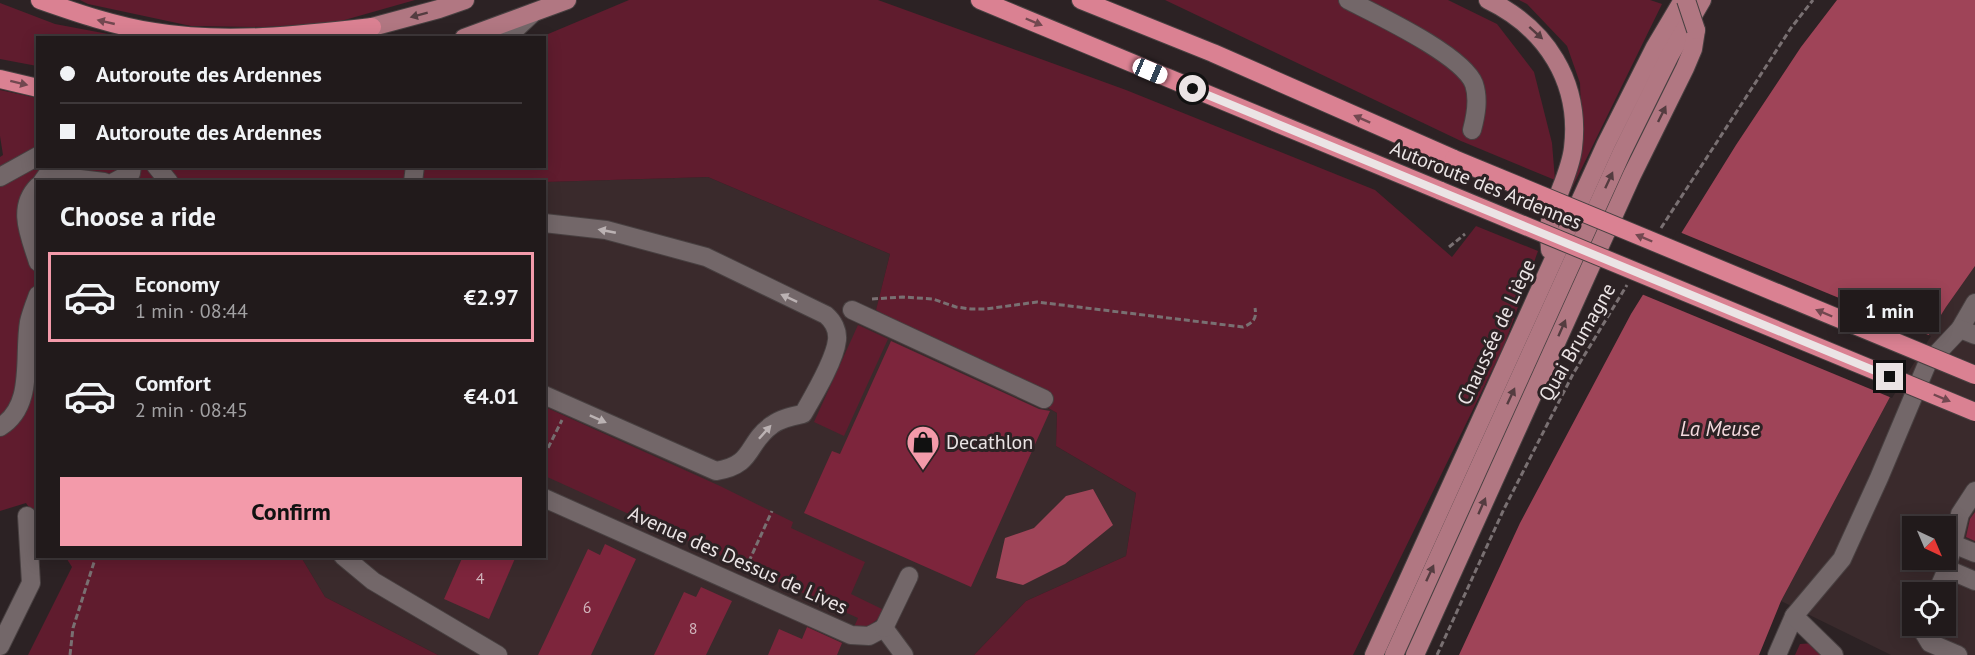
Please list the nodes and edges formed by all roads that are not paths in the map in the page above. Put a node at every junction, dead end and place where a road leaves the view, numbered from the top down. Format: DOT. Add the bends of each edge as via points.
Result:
graph roads {
  1 [pos="40,0"];
  2 [pos="465,0"];
  3 [pos="567,0"];
  4 [pos="980,0"];
  5 [pos="1081,0"];
  6 [pos="1104,0"];
  7 [pos="1348,0"];
  8 [pos="1488,0"];
  9 [pos="1685,0"];
  10 [pos="1702,0"];
  11 [pos="533,13"];
  12 [pos="374,34"];
  13 [pos="202,36"];
  14 [pos="295,36"];
  15 [pos="470,36"];
  16 [pos="508,36"];
  17 [pos="1213,53"];
  18 [pos="0,79"];
  19 [pos="36,88"];
  20 [pos="1472,130"];
  21 [pos="36,157"];
  22 [pos="132,168"];
  23 [pos="158,168"];
  24 [pos="0,177"];
  25 [pos="43,180"];
  26 [pos="88,180"];
  27 [pos="118,180"];
  28 [pos="167,180"];
  29 [pos="36,188"];
  30 [pos="546,223"];
  31 [pos="36,256"];
  32 [pos="1551,266"];
  33 [pos="36,301"];
  34 [pos="1975,303"];
  35 [pos="860,304"];
  36 [pos="1968,332"];
  37 [pos="1975,375"];
  38 [pos="546,396"];
  39 [pos="1044,399"];
  40 [pos="1975,412"];
  41 [pos="0,427"];
  42 [pos="1975,491"];
  43 [pos="546,499"];
  44 [pos="27,516"];
  45 [pos="1956,529"];
  46 [pos="1956,545"];
  47 [pos="1975,553"];
  48 [pos="345,558"];
  49 [pos="1949,570"];
  50 [pos="909,576"];
  51 [pos="1975,581"];
  52 [pos="1794,616"];
  53 [pos="884,628"];
  54 [pos="1926,636"];
  55 [pos="0,646"];
  56 [pos="498,655"];
  57 [pos="904,655"];
  58 [pos="1374,655"];
  59 [pos="1394,655"];
  60 [pos="1415,655"];
  61 [pos="1777,655"];
  62 [pos="1834,655"];
  63 [pos="1958,655"];
  13 -- 1 [label="highway, one-way" via="155,33 90,18"];
  2 -- 12 [label="main road, one-way"];
  3 -- 11 [label="main road"];
  4 -- 40 [label="highway, Autoroute des Ardennes, one-way, bridge"];
  5 -- 17 [label="highway, Autoroute des Ardennes"];
  6 -- 17 [label="highway"];
  7 -- 20 [label="street" via="1420,39 1459,66 1473,84 1477,111"];
  8 -- 32 [label="main road, one-way" via="1509,10 1543,39 1561,69 1573,102 1573,149 1549,227"];
  9 -- 32 [label="main road, Chaussée de Liège" via="1655,47"];
  60 -- 9 [label="main road, one-way, bridge" via="1693,49 1696,30"];
  59 -- 10 [label="main road, Chaussée de Liège, one-way" via="1622,152"];
  11 -- 15 [label="main road"];
  11 -- 16 [label="street"];
  12 -- 14 [label="highway, one-way"];
  37 -- 17 [label="highway, Autoroute des Ardennes, one-way, bridge" via="1454,159"];
  18 -- 19 [label="highway, one-way"];
  21 -- 24 [label="street"];
  22 -- 27 [label="street" via="131,173"];
  23 -- 28 [label="street"];
  25 -- 26 [label="street" via="47,175"];
  29 -- 31 [label="street" via="26,207 25,220"];
  38 -- 30 [label="street, one-way" via="716,471 733,468 773,424 803,414 837,339 833,320 826,315 706,257 606,230"];
  32 -- 58 [label="main road, Chaussée de Liège"];
  33 -- 41 [label="street" via="29,321 24,393 12,418"];
  34 -- 36 [label="street"];
  35 -- 39 [label="street"];
  36 -- 52 [label="street" via="1927,364 1842,559"];
  42 -- 45 [label="street" via="1959,514"];
  43 -- 53 [label="street, Avenue des Dessus de Lives" via="851,635 869,636"];
  44 -- 55 [label="street" via="31,583"];
  46 -- 47 [label="street"];
  48 -- 56 [label="street" via="373,581"];
  49 -- 51 [label="street"];
  50 -- 53 [label="street"];
  52 -- 61 [label="street"];
  52 -- 62 [label="street"];
  53 -- 57 [label="street"];
  54 -- 63 [label="street" via="1930,643"];
}
